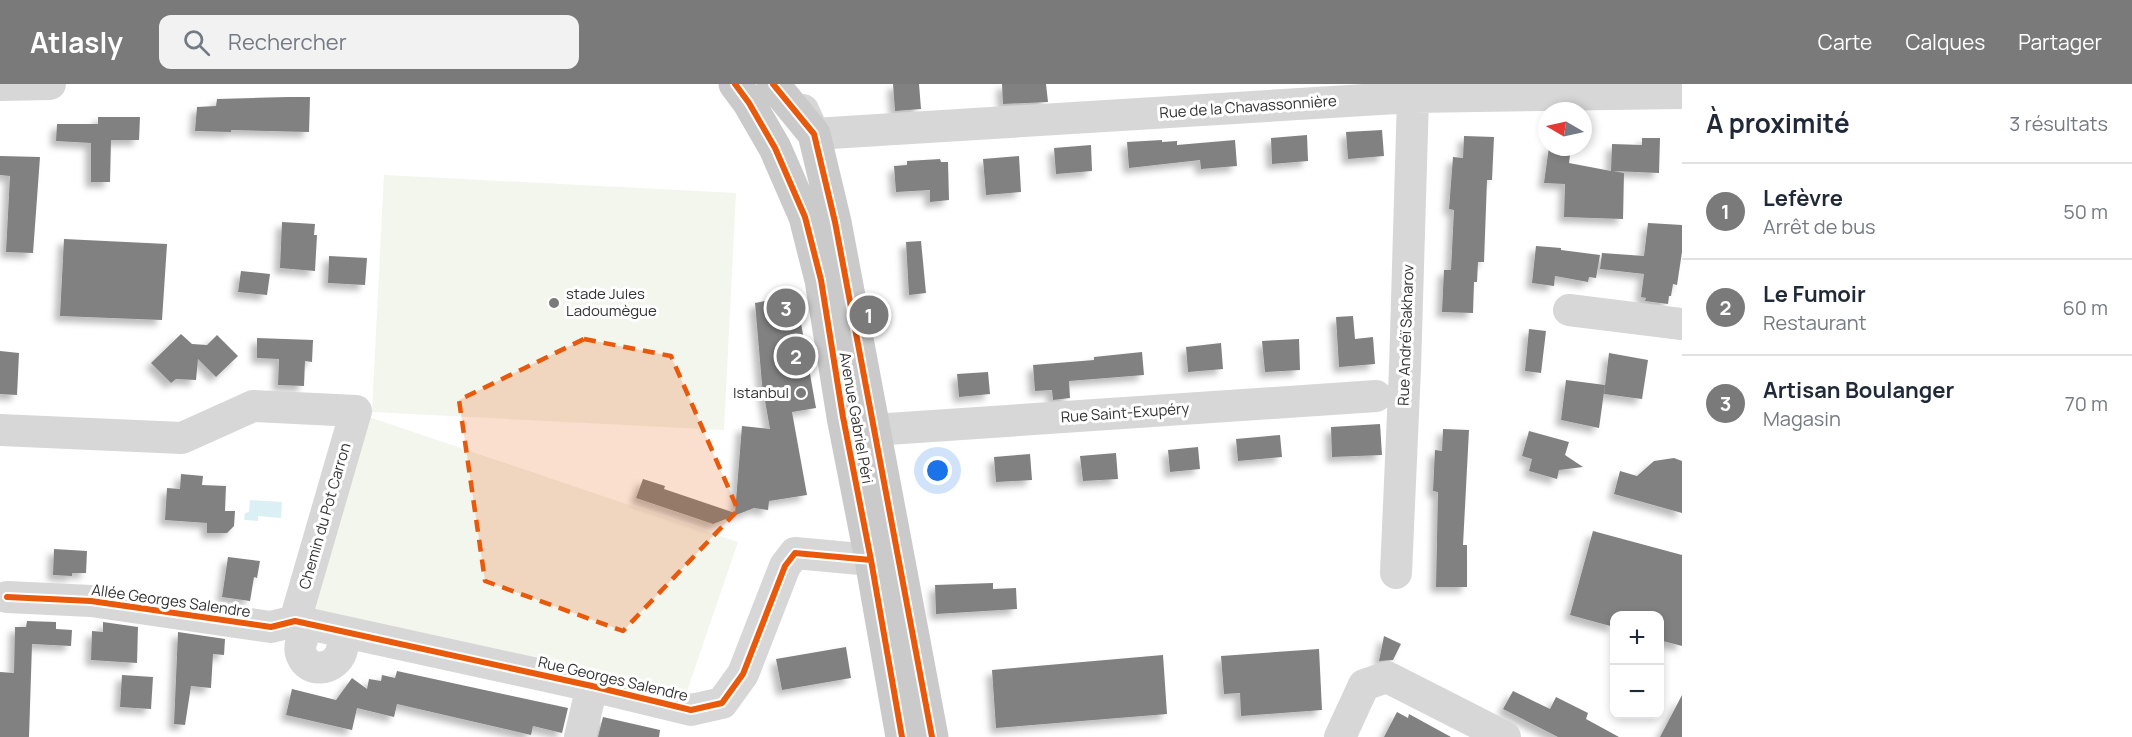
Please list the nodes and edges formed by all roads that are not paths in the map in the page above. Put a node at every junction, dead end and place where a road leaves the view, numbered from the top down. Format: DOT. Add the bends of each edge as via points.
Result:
graph roads {
  1 [pos="50,84"];
  2 [pos="735,84"];
  3 [pos="773,84"];
  4 [pos="791,84"];
  5 [pos="0,86"];
  6 [pos="1463,91"];
  7 [pos="1682,93"];
  8 [pos="1413,97"];
  9 [pos="814,134"];
  10 [pos="1569,310"];
  11 [pos="1682,324"];
  12 [pos="1376,396"];
  13 [pos="0,430"];
  14 [pos="873,430"];
  15 [pos="871,560"];
  16 [pos="1396,573"];
  17 [pos="8,597"];
  18 [pos="302,623"];
  19 [pos="346,632"];
  20 [pos="592,686"];
  21 [pos="580,737"];
  22 [pos="902,737"];
  23 [pos="932,737"];
  24 [pos="1340,737"];
  25 [pos="1505,737"];
  1 -- 5 [label="street"];
  2 -- 15 [label="main road, Avenue Gabriel Péri" via="776,148 805,217"];
  3 -- 9 [label="main road, Avenue Gabriel Péri"];
  4 -- 9 [label="street"];
  6 -- 7 [label="street, Rue de la Chavassonnière"];
  6 -- 8 [label="street, Rue de la Chavassonnière"];
  8 -- 9 [label="street, Rue de la Chavassonnière"];
  8 -- 16 [label="street, Rue Andréï Sakharov"];
  9 -- 14 [label="main road, Avenue Gabriel Péri" via="835,222"];
  10 -- 11 [label="street"];
  12 -- 14 [label="street, Rue Saint-Exupéry"];
  13 -- 18 [label="street, Chemin du Pot Carron" via="182,438 253,406 356,411"];
  14 -- 23 [label="main road, Avenue Gabriel Péri"];
  15 -- 20 [label="street, Rue Georges Salendre" via="795,553 785,566 743,674 722,703 691,710"];
  15 -- 22 [label="main road, Avenue Gabriel Péri"];
  17 -- 18 [label="street, Allée Georges Salendre" via="91,601 271,627"];
  18 -- 19 [label="street, Rue Georges Salendre"];
  18 -- 19 [label="street" via="301,656 315,668 332,664 340,655"];
  19 -- 20 [label="street, Rue Georges Salendre"];
  20 -- 21 [label="street"];
  24 -- 25 [label="street" via="1364,685 1387,677"];
}
